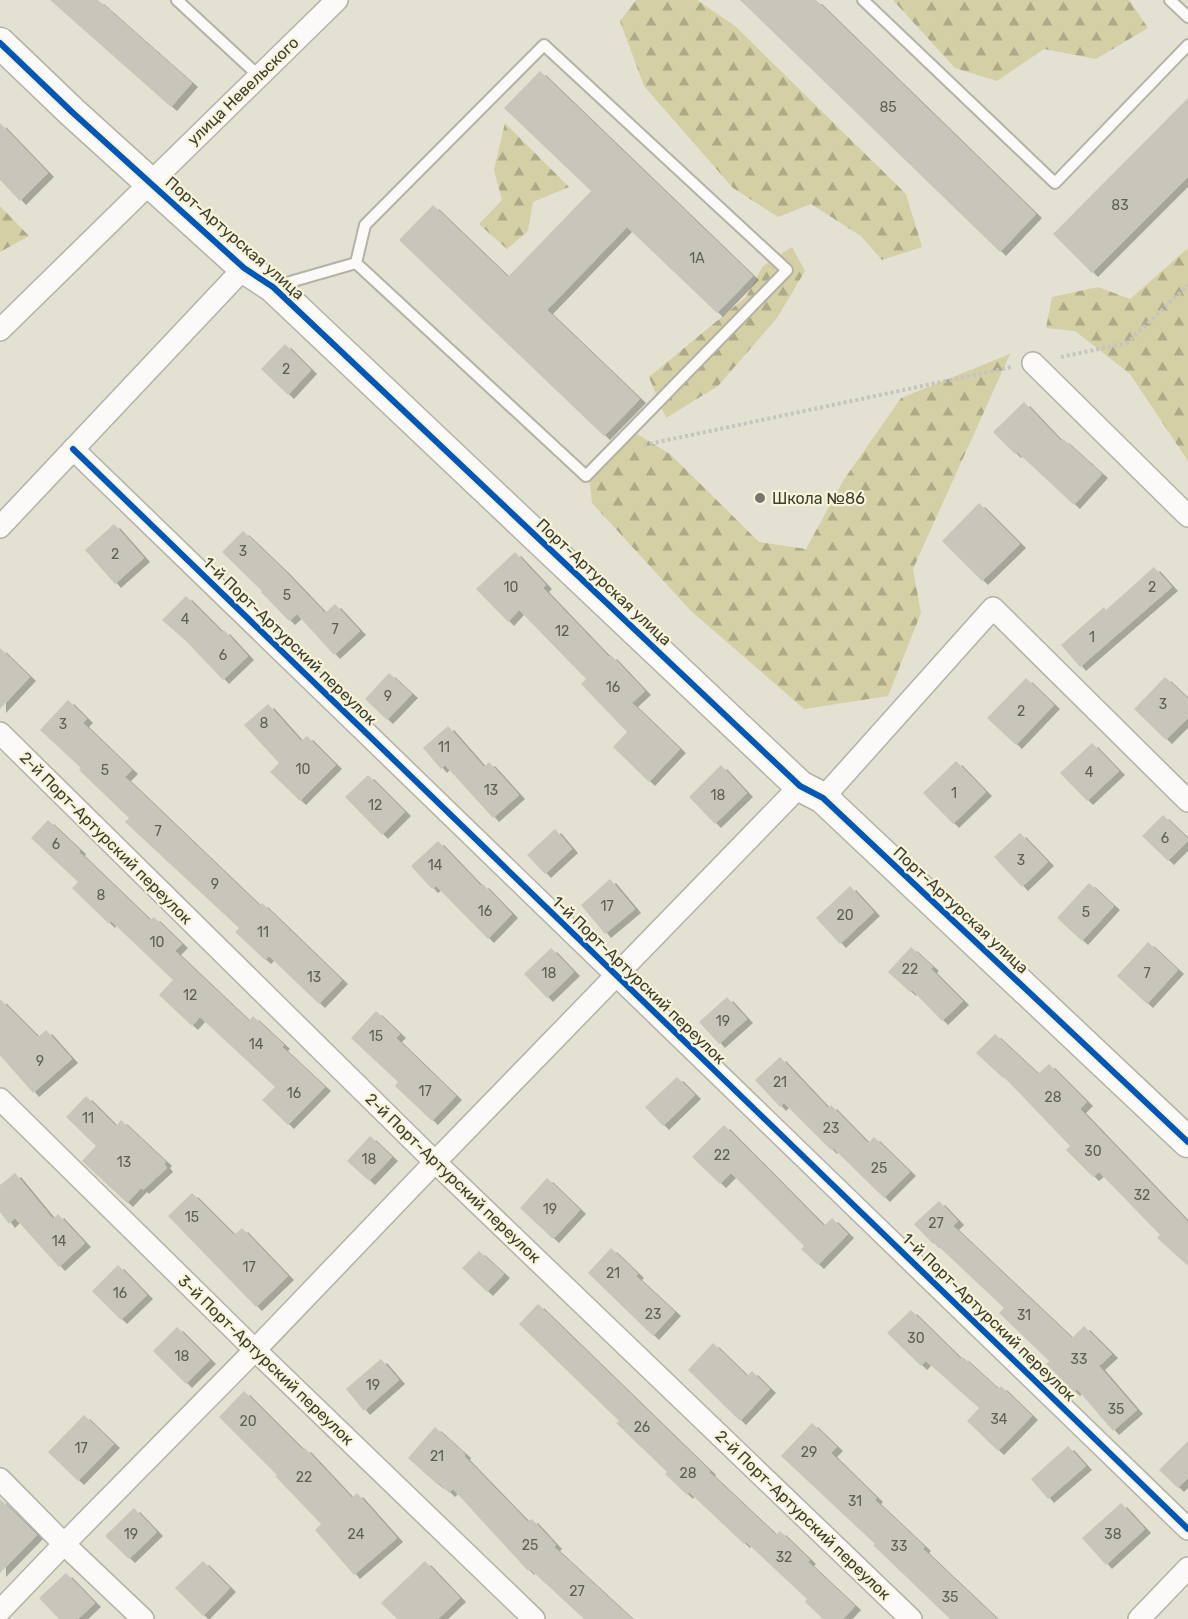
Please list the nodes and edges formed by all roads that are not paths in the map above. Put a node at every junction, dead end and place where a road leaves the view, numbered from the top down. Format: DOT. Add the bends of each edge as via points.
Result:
graph roads {
  1 [pos="177,0"];
  2 [pos="337,0"];
  3 [pos="863,0"];
  4 [pos="1170,0"];
  5 [pos="1188,17"];
  6 [pos="0,43"];
  7 [pos="1188,45"];
  8 [pos="259,76"];
  9 [pos="149,183"];
  10 [pos="356,263"];
  11 [pos="244,268"];
  12 [pos="273,287"];
  13 [pos="0,330"];
  14 [pos="1032,363"];
  15 [pos="73,449"];
  16 [pos="1188,516"];
  17 [pos="0,527"];
  18 [pos="0,733"];
  19 [pos="811,792"];
  20 [pos="1188,801"];
  21 [pos="616,976"];
  22 [pos="0,1099"];
  23 [pos="1188,1142"];
  24 [pos="435,1162"];
  25 [pos="255,1350"];
  26 [pos="0,1479"];
  27 [pos="1188,1528"];
  28 [pos="64,1544"];
  29 [pos="1188,1568"];
  30 [pos="0,1611"];
  31 [pos="143,1619"];
  32 [pos="534,1619"];
  33 [pos="911,1619"];
  34 [pos="1139,1619"];
  1 -- 8 [label="lane"];
  2 -- 8 [label="street, улица Невельского"];
  3 -- 7 [label="lane" via="1055,183"];
  4 -- 5 [label="lane"];
  6 -- 9 [label="street, Порт-Артурская улица"];
  8 -- 9 [label="street, улица Невельского"];
  9 -- 11 [label="street, Порт-Артурская улица"];
  9 -- 13 [label="street, улица Невельского"];
  10 -- 10 [label="lane" via="586,476 787,270 544,45 365,225"];
  10 -- 12 [label="lane"];
  11 -- 12 [label="street, Порт-Артурская улица"];
  11 -- 15 [label="street"];
  12 -- 19 [label="street, Порт-Артурская улица"];
  14 -- 16 [label="street"];
  15 -- 17 [label="street"];
  15 -- 21 [label="street, 1-й Порт-Артурский переулок"];
  18 -- 24 [label="street, 2-й Порт-Артурский переулок"];
  19 -- 20 [label="street" via="993,608"];
  19 -- 21 [label="street"];
  19 -- 23 [label="street, Порт-Артурская улица"];
  21 -- 24 [label="street"];
  21 -- 27 [label="street, 1-й Порт-Артурский переулок"];
  22 -- 25 [label="street, 3-й Порт-Артурский переулок"];
  24 -- 25 [label="street"];
  24 -- 33 [label="street, 2-й Порт-Артурский переулок"];
  25 -- 28 [label="street"];
  25 -- 32 [label="street, 3-й Порт-Артурский переулок"];
  26 -- 28 [label="street"];
  28 -- 30 [label="street"];
  28 -- 31 [label="street"];
  29 -- 34 [label="street"];
}
